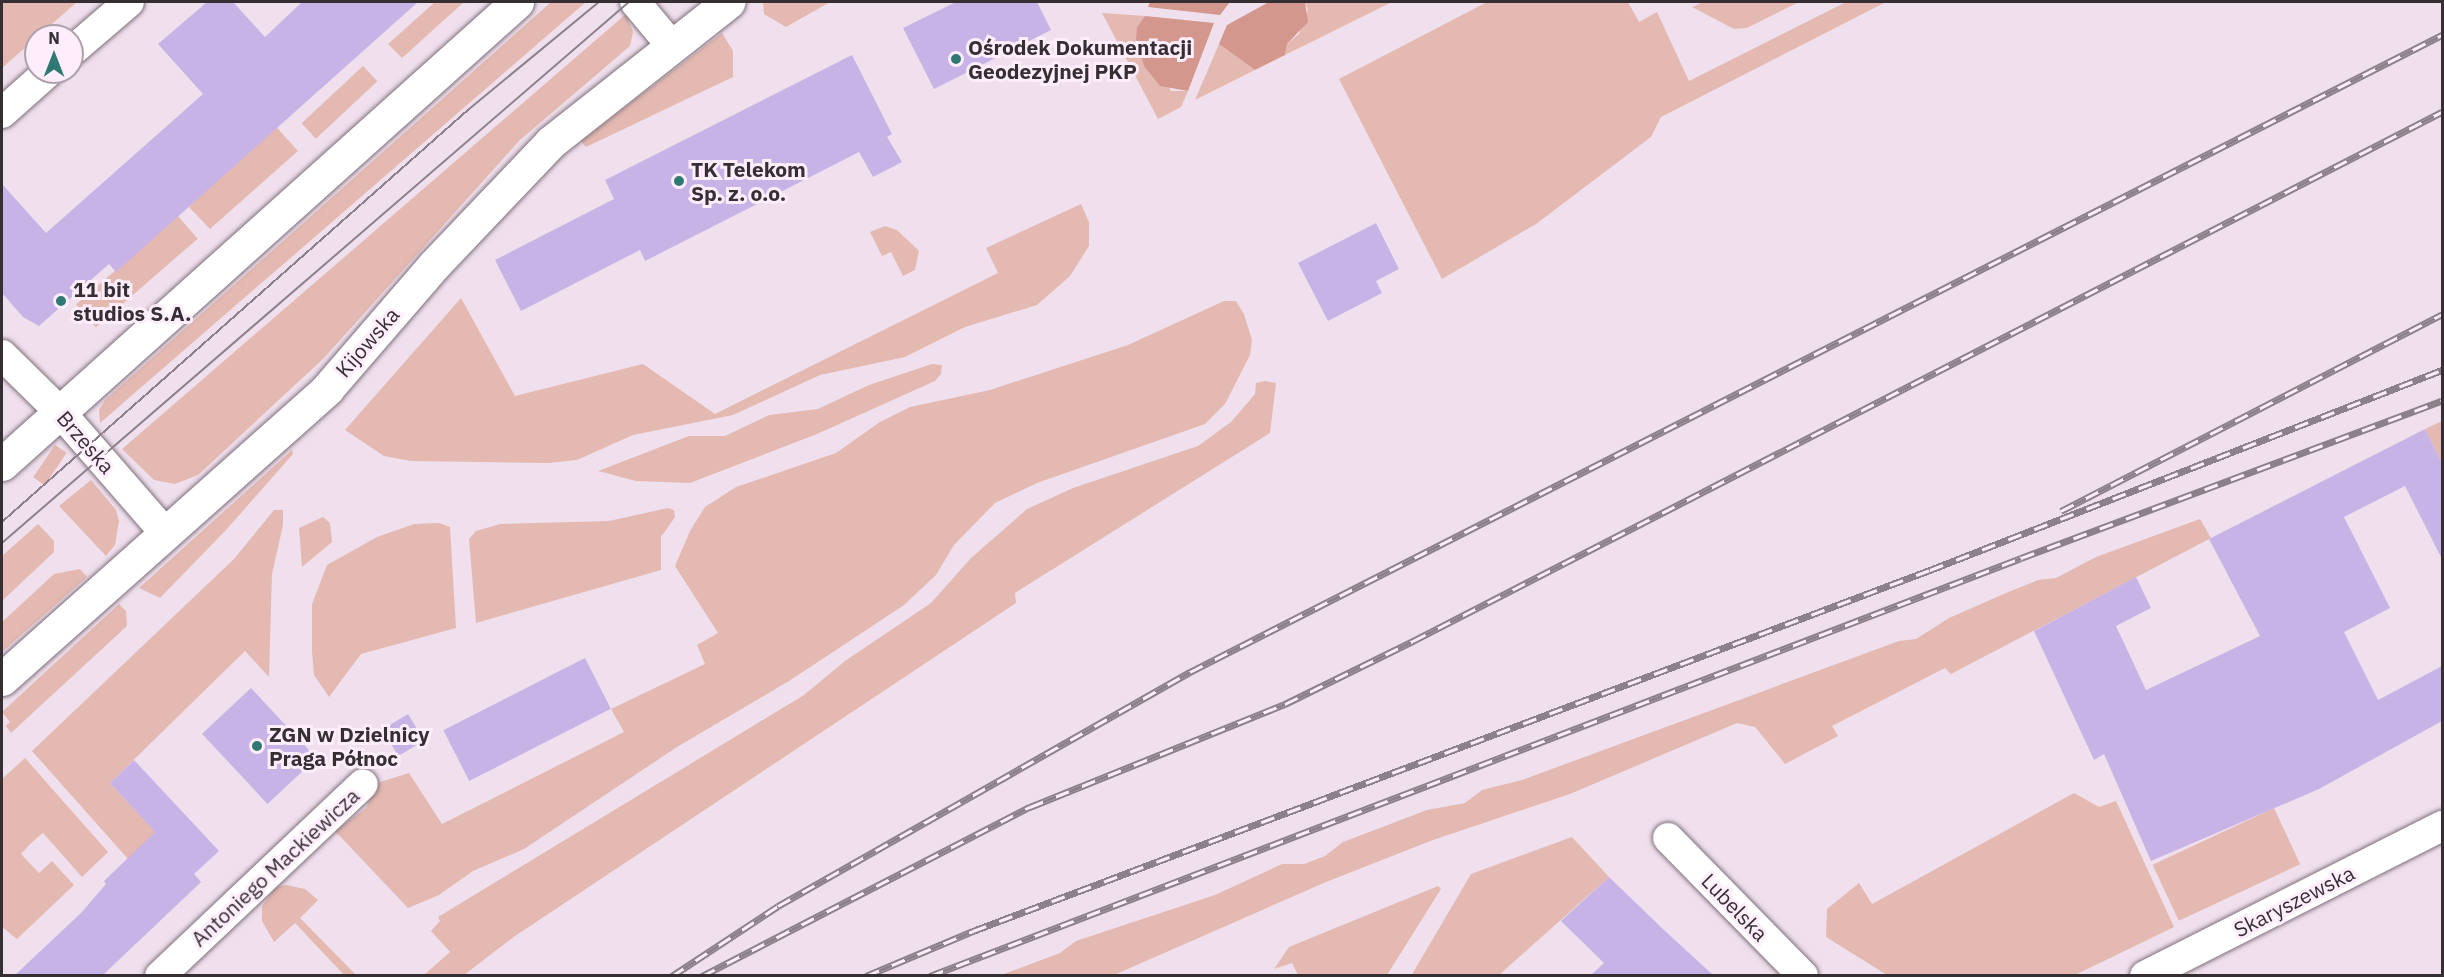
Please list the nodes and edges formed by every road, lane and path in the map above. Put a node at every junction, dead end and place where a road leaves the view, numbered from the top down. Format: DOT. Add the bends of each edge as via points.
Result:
graph roads {
  1 [pos="129,2"];
  2 [pos="517,2"];
  3 [pos="635,2"];
  4 [pos="728,2"];
  5 [pos="84,41"];
  6 [pos="671,45"];
  7 [pos="35,84"];
  8 [pos="2,113"];
  9 [pos="2,355"];
  10 [pos="60,412"];
  11 [pos="2,464"];
  12 [pos="166,534"];
  13 [pos="2,679"];
  14 [pos="363,784"];
  15 [pos="2442,826"];
  16 [pos="1668,838"];
  17 [pos="160,975"];
  18 [pos="1803,975"];
  19 [pos="2145,975"];
  1 -- 5 [label="street"];
  2 -- 10 [label="street"];
  3 -- 6 [label="street"];
  4 -- 6 [label="street, Kijowska"];
  6 -- 12 [label="street, Kijowska" via="551,142 434,265 327,389"];
  7 -- 8 [label="street"];
  9 -- 10 [label="street, Brzeska"];
  10 -- 11 [label="street"];
  10 -- 12 [label="street, Brzeska"];
  12 -- 13 [label="street, Kijowska"];
  14 -- 17 [label="street, Antoniego Mackiewicza"];
  15 -- 19 [label="street, Skaryszewska"];
  16 -- 18 [label="street, Lubelska"];
}
